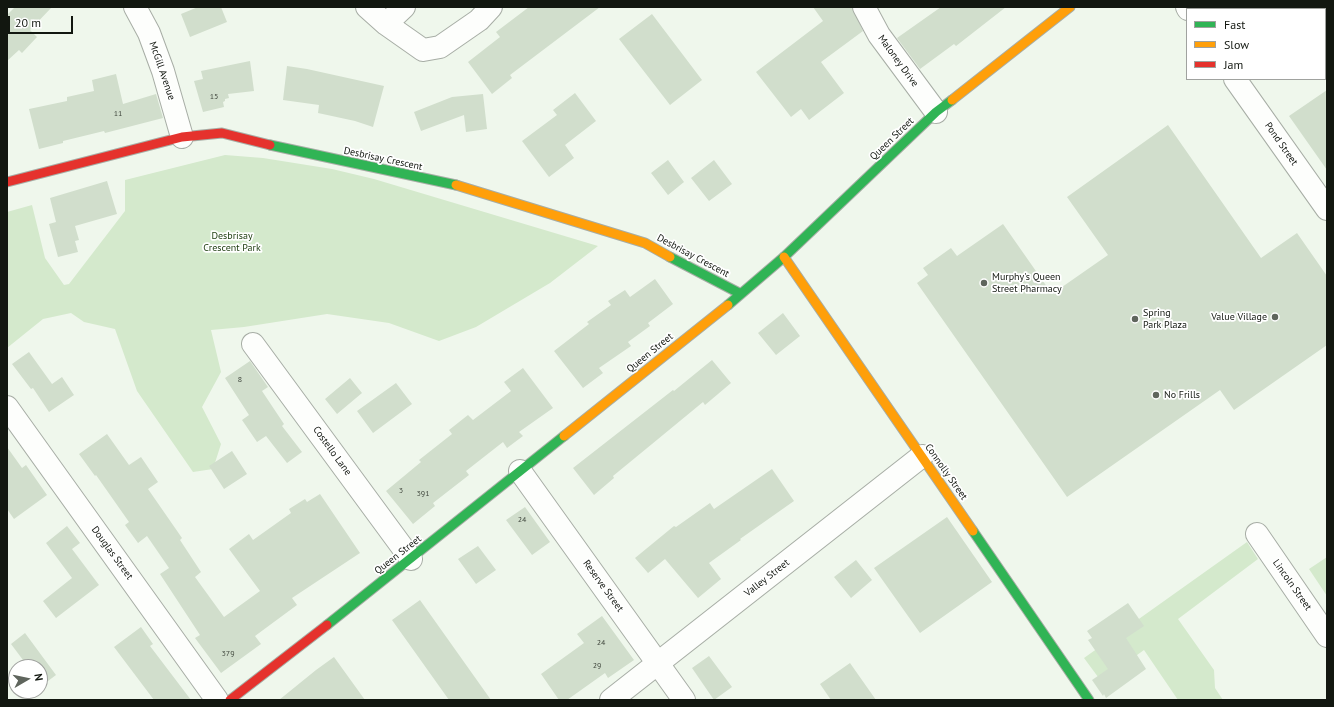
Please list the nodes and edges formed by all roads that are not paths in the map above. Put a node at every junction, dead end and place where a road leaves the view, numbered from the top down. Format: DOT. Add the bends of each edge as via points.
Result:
graph roads {
  1 [pos="135,7"];
  2 [pos="367,7"];
  3 [pos="404,7"];
  4 [pos="491,7"];
  5 [pos="864,7"];
  6 [pos="1070,7"];
  7 [pos="386,24"];
  8 [pos="1236,80"];
  9 [pos="936,112"];
  10 [pos="182,137"];
  11 [pos="7,182"];
  12 [pos="1327,209"];
  13 [pos="784,257"];
  14 [pos="741,294"];
  15 [pos="253,344"];
  16 [pos="7,407"];
  17 [pos="922,456"];
  18 [pos="520,472"];
  19 [pos="1257,534"];
  20 [pos="411,559"];
  21 [pos="1327,636"];
  22 [pos="659,664"];
  23 [pos="217,700"];
  24 [pos="230,700"];
  25 [pos="610,700"];
  26 [pos="684,700"];
  27 [pos="1089,700"];
  1 -- 10 [label="street, McGill Avenue" via="163,71"];
  2 -- 7 [label="street"];
  3 -- 7 [label="street"];
  4 -- 7 [label="street" via="479,20 440,47 423,50"];
  5 -- 9 [label="street, Maloney Drive" via="879,35"];
  6 -- 9 [label="street, Queen Street"];
  8 -- 12 [label="street, Pond Street"];
  9 -- 13 [label="street, Queen Street"];
  10 -- 11 [label="street, Desbrisay Crescent"];
  10 -- 14 [label="street, Desbrisay Crescent" via="222,133 306,154 468,188 645,243"];
  13 -- 14 [label="street, Queen Street"];
  13 -- 17 [label="street, Connolly Street"];
  14 -- 18 [label="street, Queen Street"];
  15 -- 20 [label="street, Costello Lane"];
  16 -- 23 [label="street, Douglas Street"];
  17 -- 22 [label="street, Valley Street"];
  17 -- 27 [label="street, Connolly Street"];
  18 -- 20 [label="street, Queen Street"];
  18 -- 22 [label="street, Reserve Street"];
  19 -- 21 [label="street, Lincoln Street"];
  20 -- 24 [label="street, Queen Street"];
  22 -- 25 [label="street, Valley Street"];
  22 -- 26 [label="street, Reserve Street"];
}
